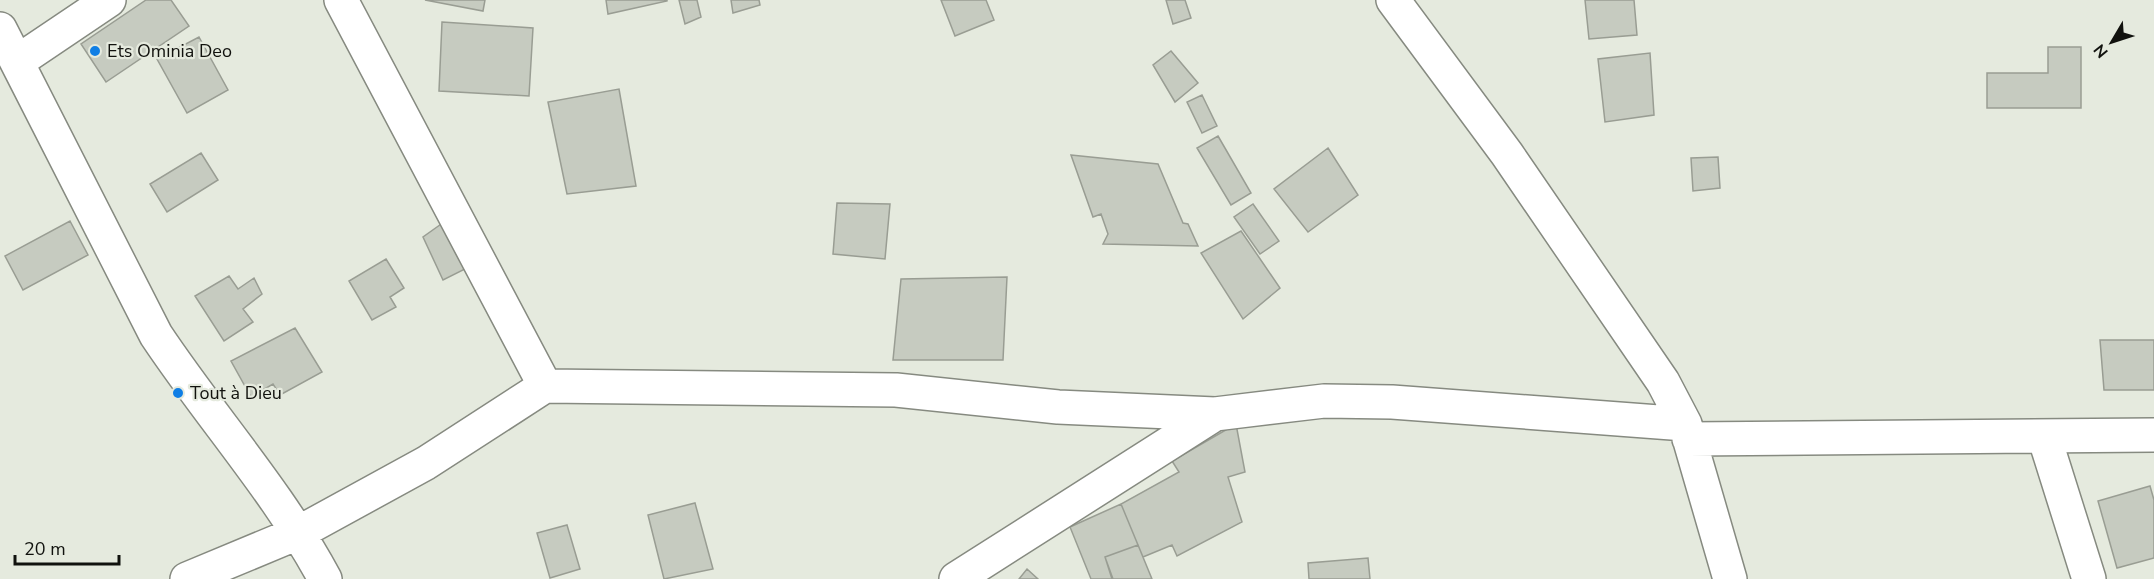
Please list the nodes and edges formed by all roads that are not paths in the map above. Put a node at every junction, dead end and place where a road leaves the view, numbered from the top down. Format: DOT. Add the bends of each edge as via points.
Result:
graph roads {
  1 [pos="109,0"];
  2 [pos="341,0"];
  3 [pos="1393,0"];
  4 [pos="0,29"];
  5 [pos="17,62"];
  6 [pos="545,386"];
  7 [pos="1215,414"];
  8 [pos="1687,431"];
  9 [pos="2154,435"];
  10 [pos="2044,436"];
  11 [pos="300,531"];
  12 [pos="1723,573"];
  13 [pos="187,579"];
  14 [pos="325,579"];
  15 [pos="956,579"];
  16 [pos="2089,579"];
  1 -- 5 [label="street"];
  2 -- 6 [label="street"];
  3 -- 8 [label="street" via="1534,193 1649,360"];
  4 -- 5 [label="street"];
  5 -- 11 [label="street" via="156,335"];
  6 -- 7 [label="street" via="896,390 1058,407"];
  6 -- 11 [label="street" via="426,463"];
  7 -- 8 [label="street" via="1324,400 1381,401"];
  7 -- 15 [label="street"];
  8 -- 10 [label="street"];
  8 -- 12 [label="street"];
  9 -- 10 [label="street"];
  10 -- 16 [label="street"];
  11 -- 13 [label="street"];
  11 -- 14 [label="street"];
}
